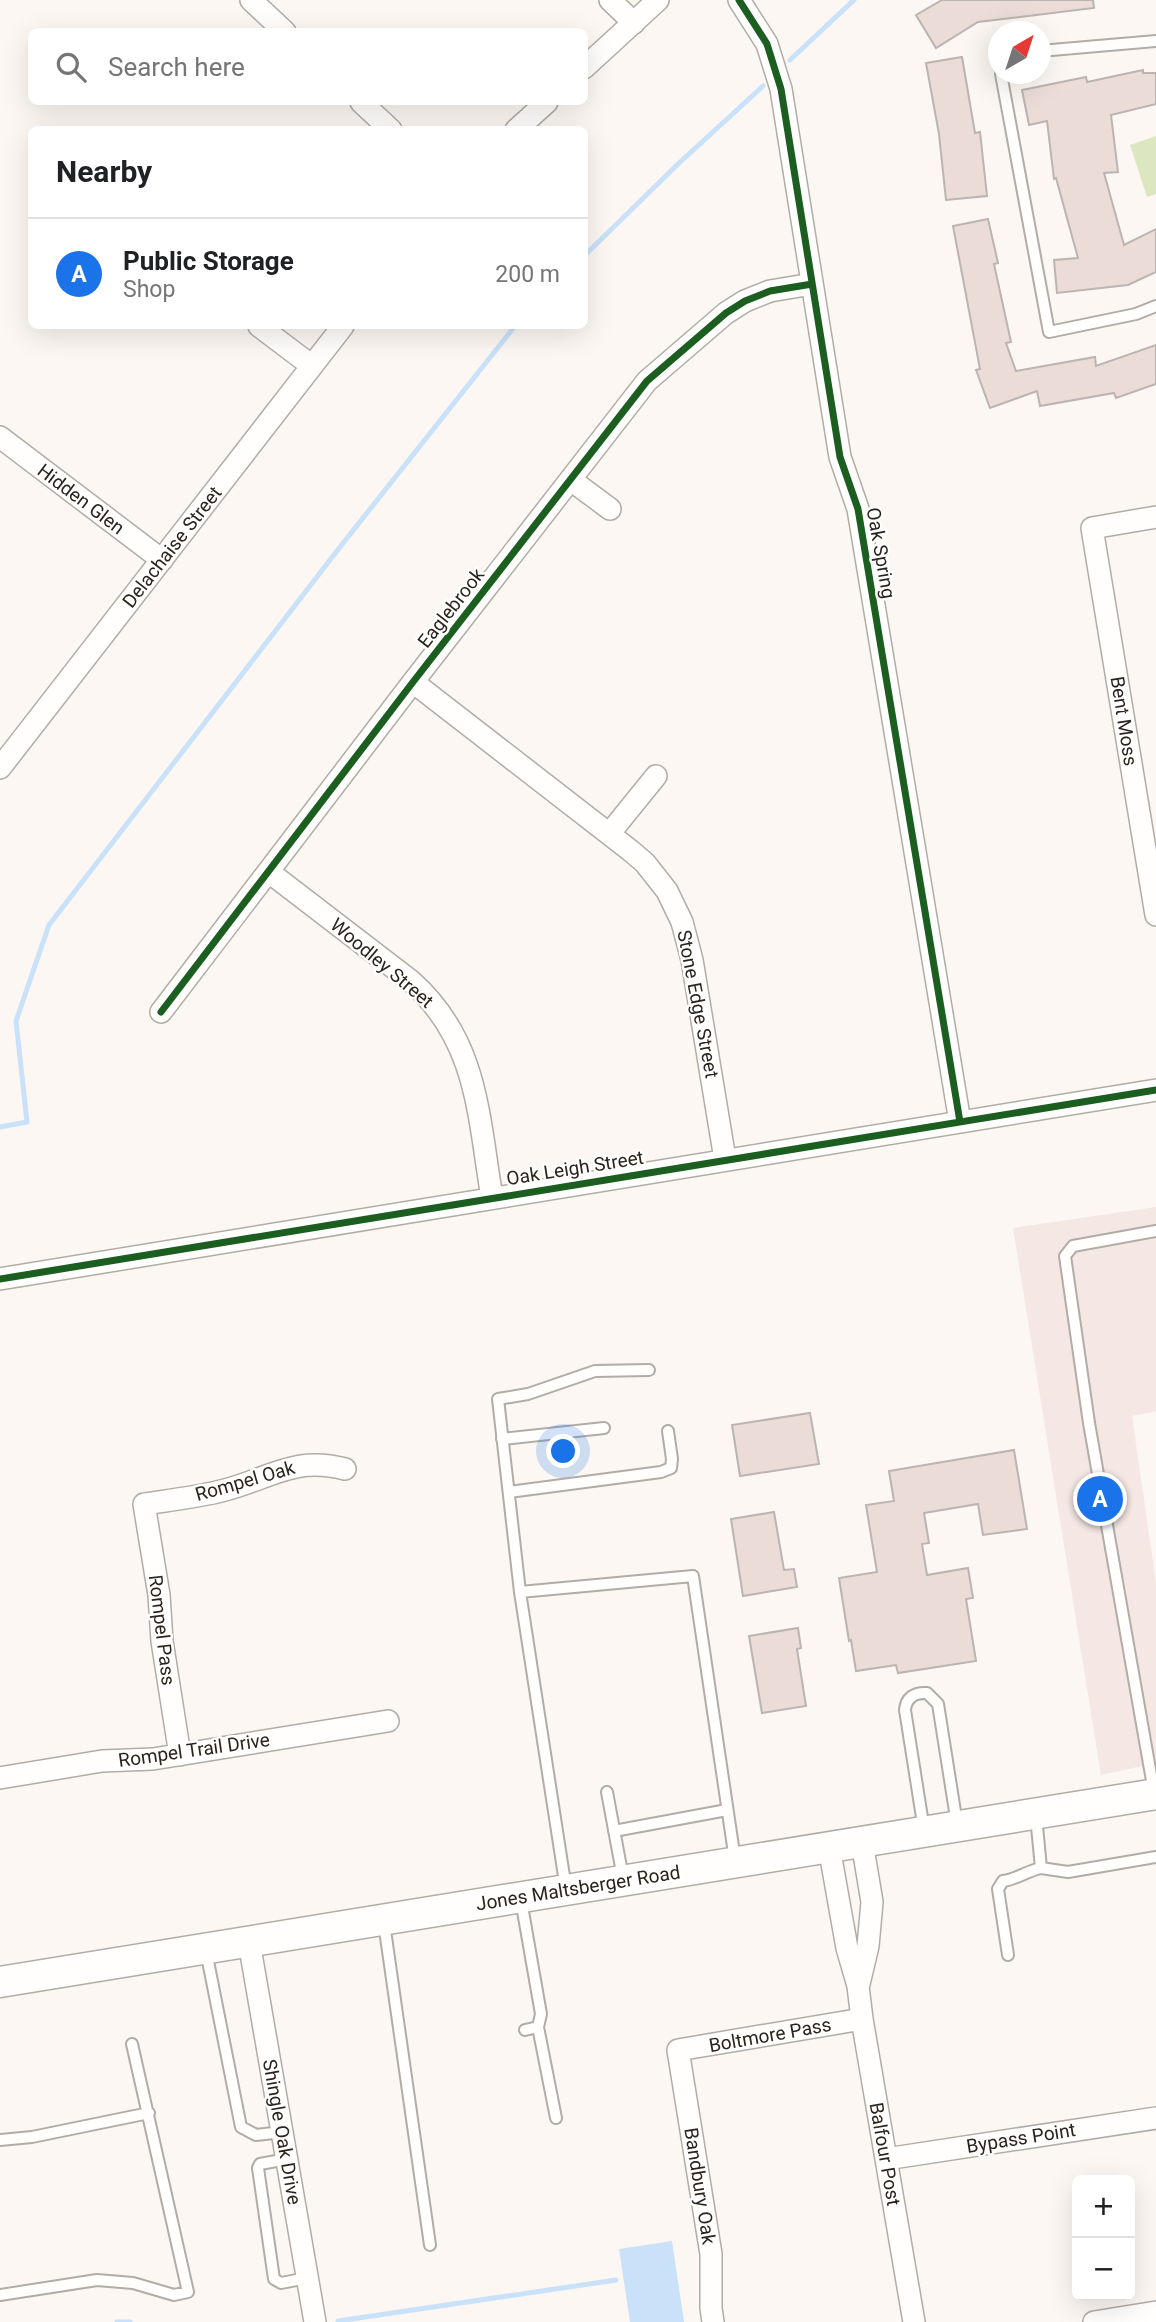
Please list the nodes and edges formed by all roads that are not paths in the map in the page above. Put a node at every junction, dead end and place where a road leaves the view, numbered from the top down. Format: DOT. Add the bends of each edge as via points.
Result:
graph roads {
  1 [pos="251,0"];
  2 [pos="610,0"];
  3 [pos="658,0"];
  4 [pos="739,0"];
  5 [pos="634,23"];
  6 [pos="281,28"];
  7 [pos="1156,41"];
  8 [pos="1051,50"];
  9 [pos="588,64"];
  10 [pos="1003,84"];
  11 [pos="364,105"];
  12 [pos="544,105"];
  13 [pos="387,126"];
  14 [pos="520,126"];
  15 [pos="812,284"];
  16 [pos="1156,306"];
  17 [pos="263,329"];
  18 [pos="342,329"];
  19 [pos="312,366"];
  20 [pos="0,437"];
  21 [pos="571,480"];
  22 [pos="610,509"];
  23 [pos="1156,517"];
  24 [pos="162,560"];
  25 [pos="413,682"];
  26 [pos="4,753"];
  27 [pos="656,776"];
  28 [pos="609,834"];
  29 [pos="269,872"];
  30 [pos="1156,915"];
  31 [pos="161,1012"];
  32 [pos="1156,1090"];
  33 [pos="960,1122"];
  34 [pos="725,1159"];
  35 [pos="492,1198"];
  36 [pos="1156,1231"];
  37 [pos="0,1279"];
  38 [pos="649,1370"];
  39 [pos="604,1428"];
  40 [pos="668,1431"];
  41 [pos="502,1439"];
  42 [pos="345,1469"];
  43 [pos="509,1492"];
  44 [pos="144,1504"];
  45 [pos="520,1592"];
  46 [pos="388,1721"];
  47 [pos="180,1755"];
  48 [pos="0,1778"];
  49 [pos="607,1792"];
  50 [pos="1155,1794"];
  51 [pos="727,1810"];
  52 [pos="1036,1814"];
  53 [pos="958,1826"];
  54 [pos="614,1831"];
  55 [pos="924,1832"];
  56 [pos="862,1842"];
  57 [pos="829,1847"];
  58 [pos="1156,1857"];
  59 [pos="735,1863"];
  60 [pos="1041,1868"];
  61 [pos="624,1881"];
  62 [pos="566,1890"];
  63 [pos="520,1898"];
  64 [pos="384,1920"];
  65 [pos="249,1942"];
  66 [pos="205,1949"];
  67 [pos="1008,1955"];
  68 [pos="0,1982"];
  69 [pos="858,1986"];
  70 [pos="862,2019"];
  71 [pos="538,2027"];
  72 [pos="525,2030"];
  73 [pos="132,2044"];
  74 [pos="677,2050"];
  75 [pos="149,2113"];
  76 [pos="556,2118"];
  77 [pos="1156,2118"];
  78 [pos="282,2132"];
  79 [pos="0,2140"];
  80 [pos="886,2159"];
  81 [pos="287,2160"];
  82 [pos="430,2245"];
  83 [pos="307,2278"];
  84 [pos="0,2295"];
  85 [pos="1156,2312"];
  86 [pos="315,2322"];
  87 [pos="713,2322"];
  88 [pos="914,2322"];
  89 [pos="1094,2322"];
  1 -- 6 [label="street"];
  2 -- 5 [label="street"];
  3 -- 5 [label="street"];
  4 -- 15 [label="street, Oak Spring" via="767,44 781,89"];
  5 -- 9 [label="street"];
  7 -- 8 [label="lane"];
  10 -- 16 [label="lane" via="1049,332"];
  11 -- 13 [label="street"];
  12 -- 14 [label="street"];
  15 -- 21 [label="street, Eaglebrook" via="770,291 726,313 647,381"];
  15 -- 33 [label="street, Oak Spring" via="840,457 858,509"];
  17 -- 19 [label="street"];
  18 -- 19 [label="street, Delachaise Street"];
  19 -- 24 [label="street, Delachaise Street"];
  20 -- 24 [label="street, Hidden Glen"];
  21 -- 22 [label="street"];
  21 -- 25 [label="street, Eaglebrook"];
  23 -- 30 [label="street, Bent Moss" via="1092,528"];
  24 -- 26 [label="street, Delachaise Street"];
  25 -- 28 [label="street, Stone Edge Street"];
  25 -- 29 [label="street, Eaglebrook"];
  27 -- 28 [label="street"];
  28 -- 34 [label="street, Stone Edge Street" via="645,863 682,922"];
  29 -- 31 [label="street, Eaglebrook"];
  29 -- 35 [label="street, Woodley Street" via="411,981 447,1022 464,1055 473,1088"];
  32 -- 33 [label="street, Oak Leigh Street"];
  33 -- 34 [label="street, Oak Leigh Street"];
  34 -- 35 [label="street, Oak Leigh Street"];
  35 -- 37 [label="street, Oak Leigh Street"];
  36 -- 50 [label="lane" via="1073,1245 1065,1256 1089,1423"];
  38 -- 41 [label="lane" via="595,1371 528,1394 498,1399"];
  39 -- 41 [label="lane"];
  40 -- 43 [label="lane" via="671,1468 661,1472"];
  41 -- 43 [label="lane"];
  42 -- 44 [label="street, Rompel Oak" via="299,1465 227,1489"];
  43 -- 45 [label="lane"];
  44 -- 47 [label="street, Rompel Pass"];
  45 -- 51 [label="lane" via="693,1576"];
  45 -- 62 [label="lane"];
  46 -- 47 [label="street, Rompel Trail Drive"];
  47 -- 48 [label="street, Rompel Trail Drive" via="102,1761"];
  49 -- 54 [label="lane"];
  50 -- 52 [label="main road, Jones Maltsberger Road"];
  51 -- 54 [label="lane"];
  51 -- 59 [label="lane"];
  52 -- 53 [label="main road, Jones Maltsberger Road"];
  52 -- 60 [label="lane"];
  53 -- 55 [label="main road, Jones Maltsberger Road"];
  53 -- 55 [label="lane" via="938,1704 932,1695 921,1692 911,1696 905,1710"];
  54 -- 61 [label="lane"];
  55 -- 56 [label="main road, Jones Maltsberger Road"];
  56 -- 57 [label="main road, Jones Maltsberger Road"];
  56 -- 69 [label="street, Balfour Post" via="872,1902"];
  57 -- 59 [label="main road, Jones Maltsberger Road"];
  57 -- 69 [label="street, Balfour Post"];
  58 -- 60 [label="lane" via="1068,1871"];
  59 -- 61 [label="main road, Jones Maltsberger Road"];
  60 -- 67 [label="lane" via="1003,1881 998,1889"];
  61 -- 62 [label="main road, Jones Maltsberger Road"];
  62 -- 63 [label="main road, Jones Maltsberger Road"];
  63 -- 64 [label="main road, Jones Maltsberger Road"];
  63 -- 71 [label="lane" via="541,2014"];
  64 -- 65 [label="main road, Jones Maltsberger Road"];
  64 -- 82 [label="lane"];
  65 -- 66 [label="main road, Jones Maltsberger Road"];
  65 -- 78 [label="street, Shingle Oak Drive"];
  66 -- 68 [label="main road, Jones Maltsberger Road"];
  66 -- 78 [label="lane" via="242,2127 257,2135"];
  69 -- 70 [label="street, Balfour Post"];
  70 -- 74 [label="street, Boltmore Pass"];
  70 -- 80 [label="street, Balfour Post"];
  71 -- 72 [label="lane"];
  71 -- 76 [label="lane"];
  73 -- 75 [label="lane"];
  74 -- 87 [label="street, Bandbury Oak" via="711,2254"];
  75 -- 79 [label="lane"];
  75 -- 84 [label="lane" via="188,2291 174,2295 133,2283 97,2280"];
  77 -- 80 [label="street, Bypass Point"];
  78 -- 81 [label="street, Shingle Oak Drive"];
  80 -- 88 [label="street, Balfour Post"];
  81 -- 83 [label="street, Shingle Oak Drive"];
  81 -- 83 [label="lane" via="258,2168 274,2280"];
  83 -- 86 [label="street, Shingle Oak Drive"];
  85 -- 89 [label="street"];
}
